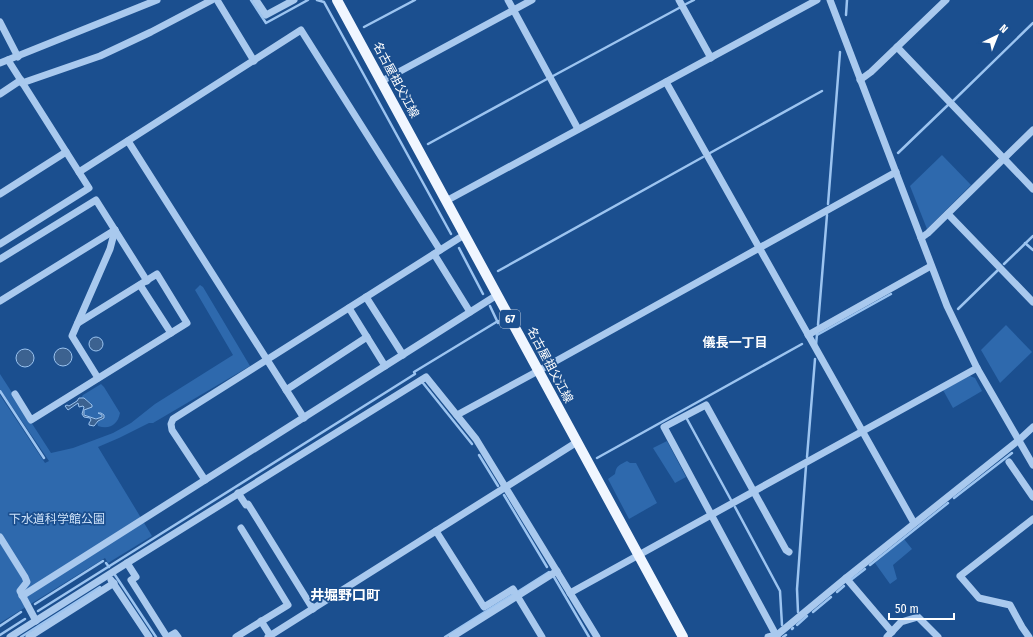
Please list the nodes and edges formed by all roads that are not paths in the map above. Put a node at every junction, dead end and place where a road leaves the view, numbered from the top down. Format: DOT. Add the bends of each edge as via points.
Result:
graph roads {
  1 [pos="157,0"];
  2 [pos="212,0"];
  3 [pos="217,0"];
  4 [pos="256,0"];
  5 [pos="294,0"];
  6 [pos="337,0"];
  7 [pos="508,0"];
  8 [pos="532,0"];
  9 [pos="680,0"];
  10 [pos="817,0"];
  11 [pos="830,0"];
  12 [pos="946,0"];
  13 [pos="514,10"];
  14 [pos="0,22"];
  15 [pos="897,47"];
  16 [pos="18,57"];
  17 [pos="711,58"];
  18 [pos="8,60"];
  19 [pos="254,61"];
  20 [pos="0,63"];
  21 [pos="860,80"];
  22 [pos="382,81"];
  23 [pos="21,82"];
  24 [pos="666,82"];
  25 [pos="0,94"];
  26 [pos="578,129"];
  27 [pos="1033,130"];
  28 [pos="128,141"];
  29 [pos="66,152"];
  30 [pos="1004,158"];
  31 [pos="79,172"];
  32 [pos="896,172"];
  33 [pos="1033,189"];
  34 [pos="0,194"];
  35 [pos="446,201"];
  36 [pos="948,214"];
  37 [pos="115,230"];
  38 [pos="464,235"];
  39 [pos="921,238"];
  40 [pos="0,244"];
  41 [pos="759,248"];
  42 [pos="437,252"];
  43 [pos="0,259"];
  44 [pos="931,266"];
  45 [pos="144,283"];
  46 [pos="497,295"];
  47 [pos="366,297"];
  48 [pos="0,302"];
  49 [pos="1033,302"];
  50 [pos="348,308"];
  51 [pos="470,312"];
  52 [pos="78,323"];
  53 [pos="171,333"];
  54 [pos="808,335"];
  55 [pos="367,337"];
  56 [pos="402,355"];
  57 [pos="267,360"];
  58 [pos="385,366"];
  59 [pos="977,368"];
  60 [pos="538,371"];
  61 [pos="98,378"];
  62 [pos="286,390"];
  63 [pos="15,394"];
  64 [pos="457,415"];
  65 [pos="304,418"];
  66 [pos="1033,427"];
  67 [pos="862,432"];
  68 [pos="1019,440"];
  69 [pos="577,442"];
  70 [pos="1009,462"];
  71 [pos="1033,465"];
  72 [pos="204,480"];
  73 [pos="506,487"];
  74 [pos="754,492"];
  75 [pos="238,493"];
  76 [pos="1033,497"];
  77 [pos="712,515"];
  78 [pos="1033,519"];
  79 [pos="914,523"];
  80 [pos="241,528"];
  81 [pos="436,531"];
  82 [pos="0,537"];
  83 [pos="789,552"];
  84 [pos="639,556"];
  85 [pos="127,563"];
  86 [pos="557,571"];
  87 [pos="108,575"];
  88 [pos="846,578"];
  89 [pos="114,583"];
  90 [pos="570,593"];
  91 [pos="22,596"];
  92 [pos="517,596"];
  93 [pos="313,609"];
  94 [pos="36,621"];
  95 [pos="262,621"];
  96 [pos="890,634"];
  97 [pos="269,636"];
  98 [pos="777,636"];
  99 [pos="10,637"];
  100 [pos="29,637"];
  101 [pos="149,637"];
  102 [pos="168,637"];
  103 [pos="178,637"];
  104 [pos="236,637"];
  105 [pos="452,637"];
  106 [pos="542,637"];
  107 [pos="597,637"];
  108 [pos="683,637"];
  109 [pos="768,637"];
  110 [pos="938,637"];
  111 [pos="1029,637"];
  1 -- 16 [label="street"];
  2 -- 23 [label="street" via="100,56"];
  3 -- 19 [label="street"];
  4 -- 5 [label="street" via="266,15"];
  6 -- 22 [label="main road, 名古屋祖父江線 / 67"];
  7 -- 13 [label="street"];
  8 -- 13 [label="street"];
  9 -- 17 [label="street"];
  10 -- 17 [label="street"];
  11 -- 21 [label="street"];
  12 -- 15 [label="street"];
  13 -- 22 [label="street"];
  13 -- 26 [label="street"];
  14 -- 16 [label="street"];
  15 -- 21 [label="street"];
  15 -- 30 [label="street"];
  16 -- 18 [label="street"];
  17 -- 24 [label="street"];
  18 -- 20 [label="street"];
  18 -- 23 [label="street"];
  19 -- 28 [label="street"];
  19 -- 42 [label="street" via="301,30"];
  21 -- 32 [label="street"];
  22 -- 35 [label="main road, 名古屋祖父江線 / 67"];
  23 -- 25 [label="street"];
  23 -- 29 [label="street"];
  24 -- 26 [label="street"];
  24 -- 41 [label="street"];
  26 -- 35 [label="street"];
  27 -- 30 [label="street"];
  28 -- 31 [label="street"];
  28 -- 57 [label="street"];
  29 -- 31 [label="street"];
  29 -- 34 [label="street"];
  30 -- 33 [label="street"];
  30 -- 36 [label="street"];
  31 -- 40 [label="street" via="89,188"];
  32 -- 39 [label="street"];
  32 -- 41 [label="street"];
  35 -- 38 [label="main road, 名古屋祖父江線 / 67"];
  36 -- 39 [label="street"];
  36 -- 49 [label="street"];
  37 -- 43 [label="street" via="96,200"];
  37 -- 45 [label="street"];
  37 -- 48 [label="street"];
  37 -- 52 [label="street" via="110,249"];
  38 -- 42 [label="street"];
  38 -- 46 [label="main road, 名古屋祖父江線 / 67"];
  39 -- 44 [label="street"];
  41 -- 54 [label="street"];
  41 -- 60 [label="street"];
  42 -- 47 [label="street"];
  42 -- 51 [label="street"];
  44 -- 54 [label="street"];
  44 -- 59 [label="street"];
  45 -- 52 [label="street"];
  45 -- 53 [label="street"];
  45 -- 53 [label="street" via="157,274 187,323"];
  46 -- 51 [label="street"];
  46 -- 60 [label="main road, 名古屋祖父江線 / 67"];
  47 -- 50 [label="street"];
  47 -- 56 [label="street"];
  50 -- 55 [label="street"];
  50 -- 57 [label="street"];
  51 -- 56 [label="street"];
  52 -- 61 [label="street" via="72,336"];
  53 -- 61 [label="street"];
  54 -- 67 [label="street"];
  55 -- 58 [label="street"];
  55 -- 62 [label="street"];
  56 -- 58 [label="street"];
  57 -- 62 [label="street"];
  57 -- 72 [label="street" via="173,419 172,430"];
  58 -- 65 [label="street"];
  59 -- 67 [label="street"];
  59 -- 68 [label="street"];
  60 -- 64 [label="street"];
  60 -- 69 [label="main road, 名古屋祖父江線 / 67"];
  61 -- 63 [label="street" via="31,420"];
  62 -- 65 [label="street"];
  64 -- 73 [label="street" via="476,439"];
  64 -- 75 [label="street" via="426,377"];
  65 -- 72 [label="street"];
  66 -- 68 [label="street"];
  67 -- 74 [label="street"];
  67 -- 79 [label="street"];
  68 -- 71 [label="street"];
  68 -- 79 [label="street"];
  69 -- 73 [label="street"];
  69 -- 84 [label="main road, 名古屋祖父江線 / 67"];
  70 -- 76 [label="street"];
  72 -- 91 [label="street"];
  73 -- 81 [label="street"];
  73 -- 86 [label="street"];
  74 -- 77 [label="street"];
  74 -- 77 [label="street" via="706,405 664,427"];
  74 -- 83 [label="street"];
  75 -- 85 [label="street"];
  75 -- 93 [label="street" via="246,505 248,504"];
  77 -- 84 [label="street"];
  77 -- 98 [label="street"];
  78 -- 111 [label="street" via="960,576 979,598 1010,605"];
  79 -- 88 [label="street"];
  80 -- 95 [label="street" via="288,605"];
  81 -- 92 [label="street" via="484,607 513,589"];
  81 -- 93 [label="street"];
  82 -- 91 [label="street" via="27,582 20,591"];
  84 -- 90 [label="street"];
  84 -- 108 [label="main road, 名古屋祖父江線 / 67"];
  85 -- 87 [label="street"];
  85 -- 102 [label="street" via="136,577 131,580"];
  86 -- 90 [label="street"];
  86 -- 92 [label="street"];
  87 -- 89 [label="street"];
  87 -- 94 [label="street"];
  88 -- 96 [label="street"];
  88 -- 98 [label="street"];
  89 -- 100 [label="street"];
  89 -- 101 [label="street"];
  90 -- 107 [label="street"];
  91 -- 94 [label="street"];
  92 -- 105 [label="street"];
  92 -- 106 [label="street"];
  93 -- 97 [label="street"];
  94 -- 99 [label="street"];
  95 -- 97 [label="street"];
  95 -- 104 [label="street"];
  96 -- 110 [label="street" via="901,622 918,617"];
  98 -- 109 [label="street"];
  102 -- 103 [label="street" via="175,633"];
}
